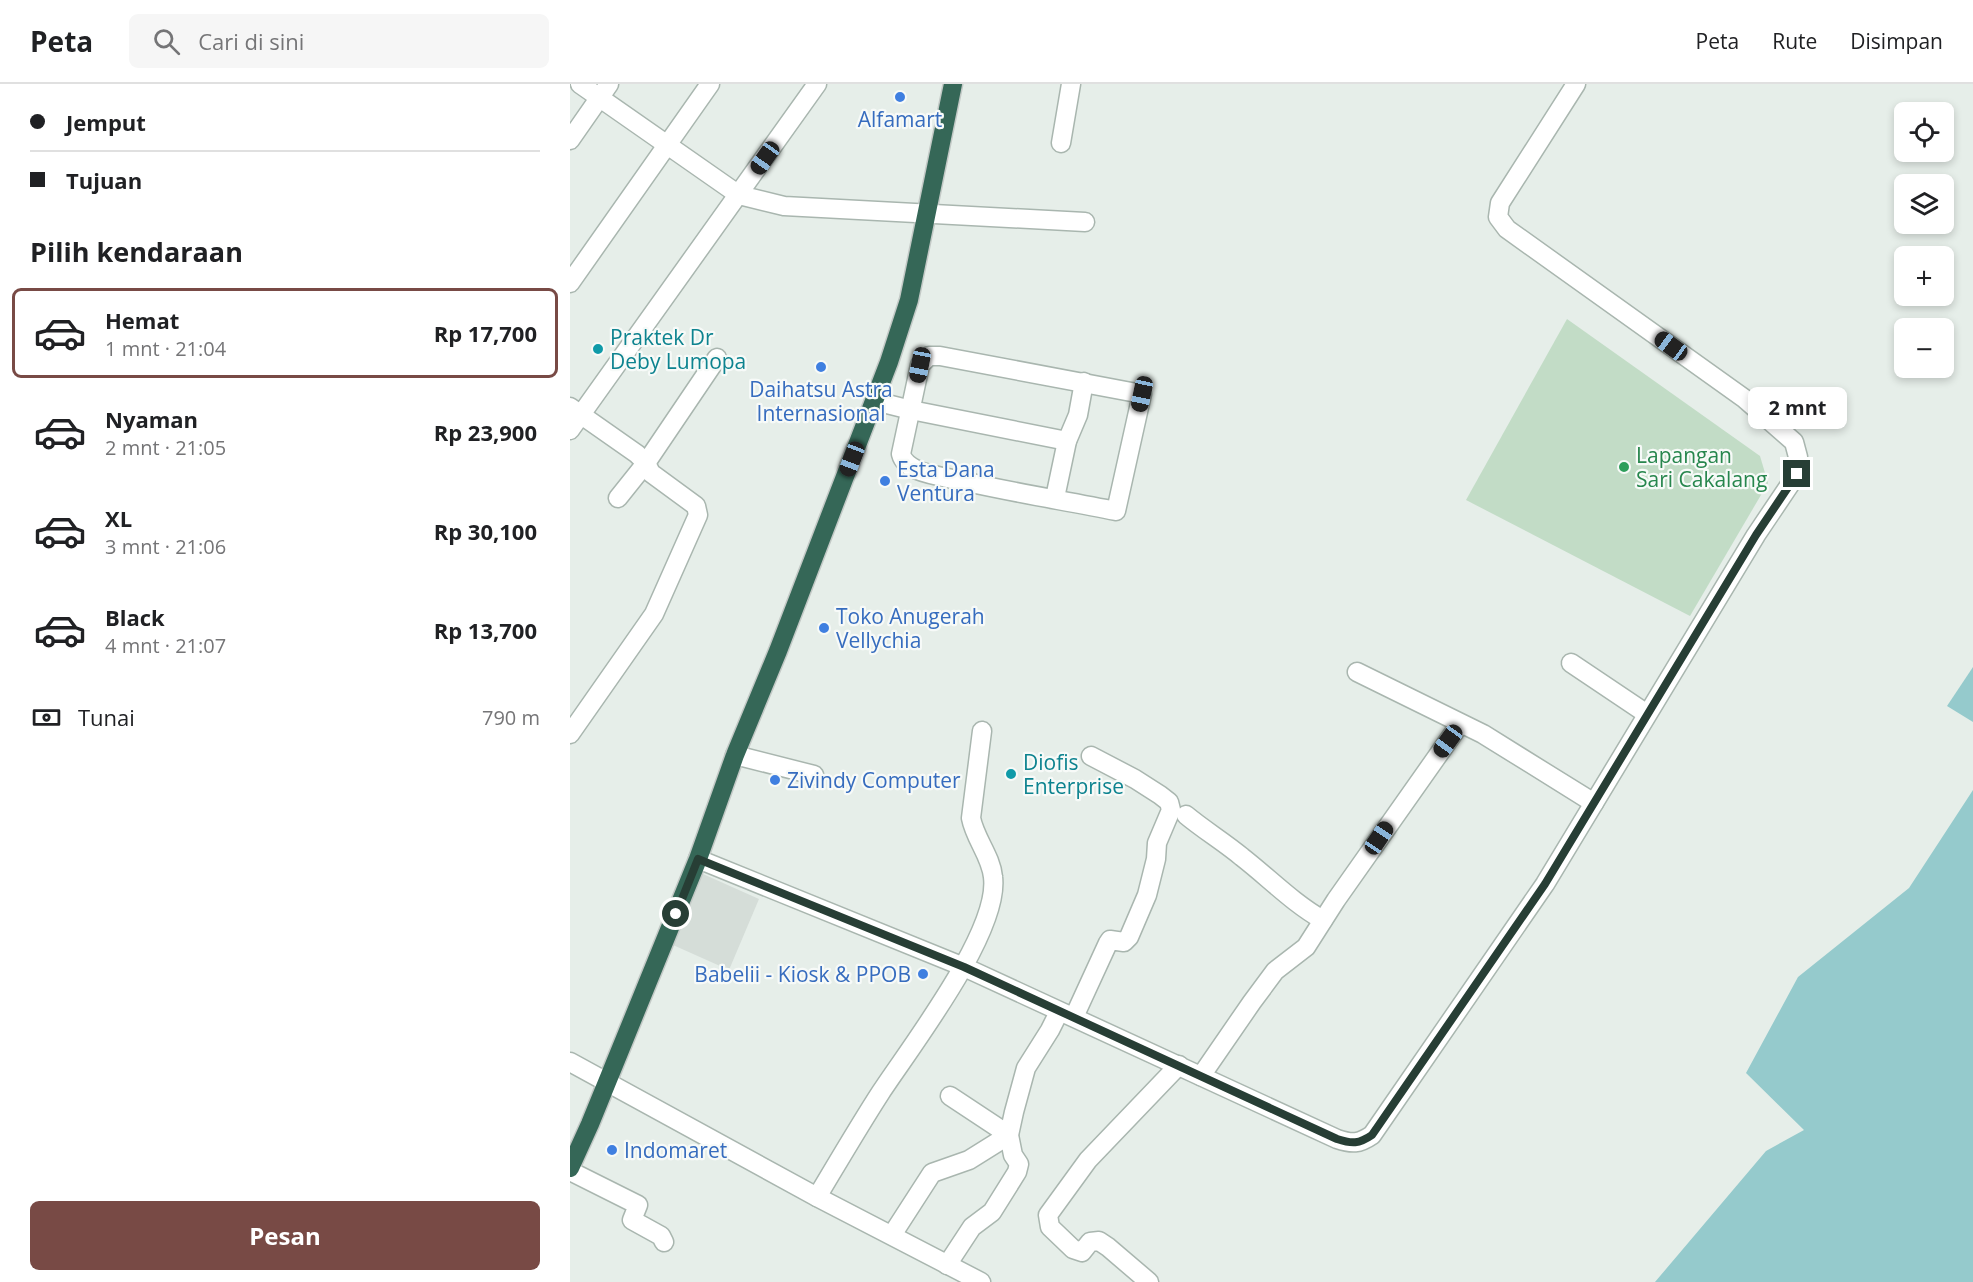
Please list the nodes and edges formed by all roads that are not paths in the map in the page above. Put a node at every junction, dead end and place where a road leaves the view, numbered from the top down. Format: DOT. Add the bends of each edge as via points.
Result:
graph roads {
  1 [pos="580,84"];
  2 [pos="710,84"];
  3 [pos="817,84"];
  4 [pos="953,84"];
  5 [pos="1071,84"];
  6 [pos="1576,84"];
  7 [pos="604,91"];
  8 [pos="570,140"];
  9 [pos="1061,143"];
  10 [pos="666,145"];
  11 [pos="739,195"];
  12 [pos="928,213"];
  13 [pos="1085,222"];
  14 [pos="570,284"];
  15 [pos="717,358"];
  16 [pos="1084,382"];
  17 [pos="875,401"];
  18 [pos="911,410"];
  19 [pos="575,411"];
  20 [pos="570,430"];
  21 [pos="1067,441"];
  22 [pos="646,463"];
  23 [pos="618,498"];
  24 [pos="1051,498"];
  25 [pos="1571,663"];
  26 [pos="1357,672"];
  27 [pos="1647,714"];
  28 [pos="1460,724"];
  29 [pos="982,731"];
  30 [pos="570,734"];
  31 [pos="735,755"];
  32 [pos="1091,756"];
  33 [pos="814,775"];
  34 [pos="1594,803"];
  35 [pos="1186,815"];
  36 [pos="698,859"];
  37 [pos="1323,920"];
  38 [pos="964,967"];
  39 [pos="1066,1014"];
  40 [pos="570,1062"];
  41 [pos="1179,1065"];
  42 [pos="1201,1076"];
  43 [pos="607,1082"];
  44 [pos="950,1096"];
  45 [pos="1009,1135"];
  46 [pos="570,1169"];
  47 [pos="817,1197"];
  48 [pos="892,1235"];
  49 [pos="664,1242"];
  50 [pos="947,1264"];
  51 [pos="981,1282"];
  52 [pos="1149,1282"];
  1 -- 7 [label="street"];
  2 -- 10 [label="street"];
  3 -- 11 [label="street"];
  4 -- 12 [label="highway"];
  5 -- 9 [label="street"];
  6 -- 27 [label="street" via="1500,203 1498,217 1507,229 1745,399 1794,442 1798,457 1797,474"];
  7 -- 8 [label="street"];
  7 -- 10 [label="street"];
  10 -- 11 [label="street"];
  10 -- 14 [label="street"];
  11 -- 12 [label="street" via="784,206"];
  11 -- 19 [label="street"];
  12 -- 13 [label="street"];
  12 -- 17 [label="highway" via="909,300"];
  15 -- 22 [label="street"];
  16 -- 18 [label="street" via="929,356 920,365"];
  16 -- 21 [label="street" via="1078,415"];
  16 -- 24 [label="street" via="1142,394 1116,511"];
  17 -- 18 [label="street"];
  17 -- 31 [label="highway"];
  18 -- 21 [label="street"];
  18 -- 24 [label="street" via="902,454 908,465 931,474"];
  19 -- 20 [label="street"];
  19 -- 22 [label="street"];
  21 -- 24 [label="street" via="1056,493"];
  22 -- 23 [label="street"];
  22 -- 30 [label="street" via="651,473 696,506 698,515 654,614"];
  25 -- 27 [label="street"];
  26 -- 28 [label="street"];
  27 -- 34 [label="street"];
  28 -- 34 [label="street" via="1483,734"];
  28 -- 37 [label="street"];
  29 -- 38 [label="street" via="971,818 993,877 993,896"];
  31 -- 33 [label="street"];
  31 -- 36 [label="highway"];
  32 -- 39 [label="street" via="1160,795 1169,802 1171,810 1157,843 1147,895 1129,937 1124,942 1110,940"];
  34 -- 42 [label="street" via="1545,884 1372,1135 1362,1142 1352,1144 1337,1139"];
  35 -- 37 [label="street"];
  36 -- 38 [label="street"];
  36 -- 43 [label="highway"];
  37 -- 42 [label="street" via="1306,947 1275,972"];
  38 -- 39 [label="street"];
  38 -- 47 [label="street"];
  39 -- 41 [label="street"];
  39 -- 45 [label="street" via="1050,1030 1026,1068"];
  40 -- 43 [label="street"];
  41 -- 42 [label="street"];
  41 -- 52 [label="street" via="1088,1160 1048,1215 1050,1227 1073,1249 1082,1252 1090,1242 1099,1241"];
  43 -- 46 [label="highway"];
  43 -- 47 [label="street"];
  44 -- 45 [label="street"];
  45 -- 48 [label="street" via="969,1160 933,1173"];
  45 -- 50 [label="street" via="1019,1164 1017,1172 992,1212 972,1227"];
  46 -- 49 [label="street" via="638,1205 632,1220 661,1236"];
  47 -- 48 [label="street"];
  48 -- 50 [label="street"];
  50 -- 51 [label="street"];
}
